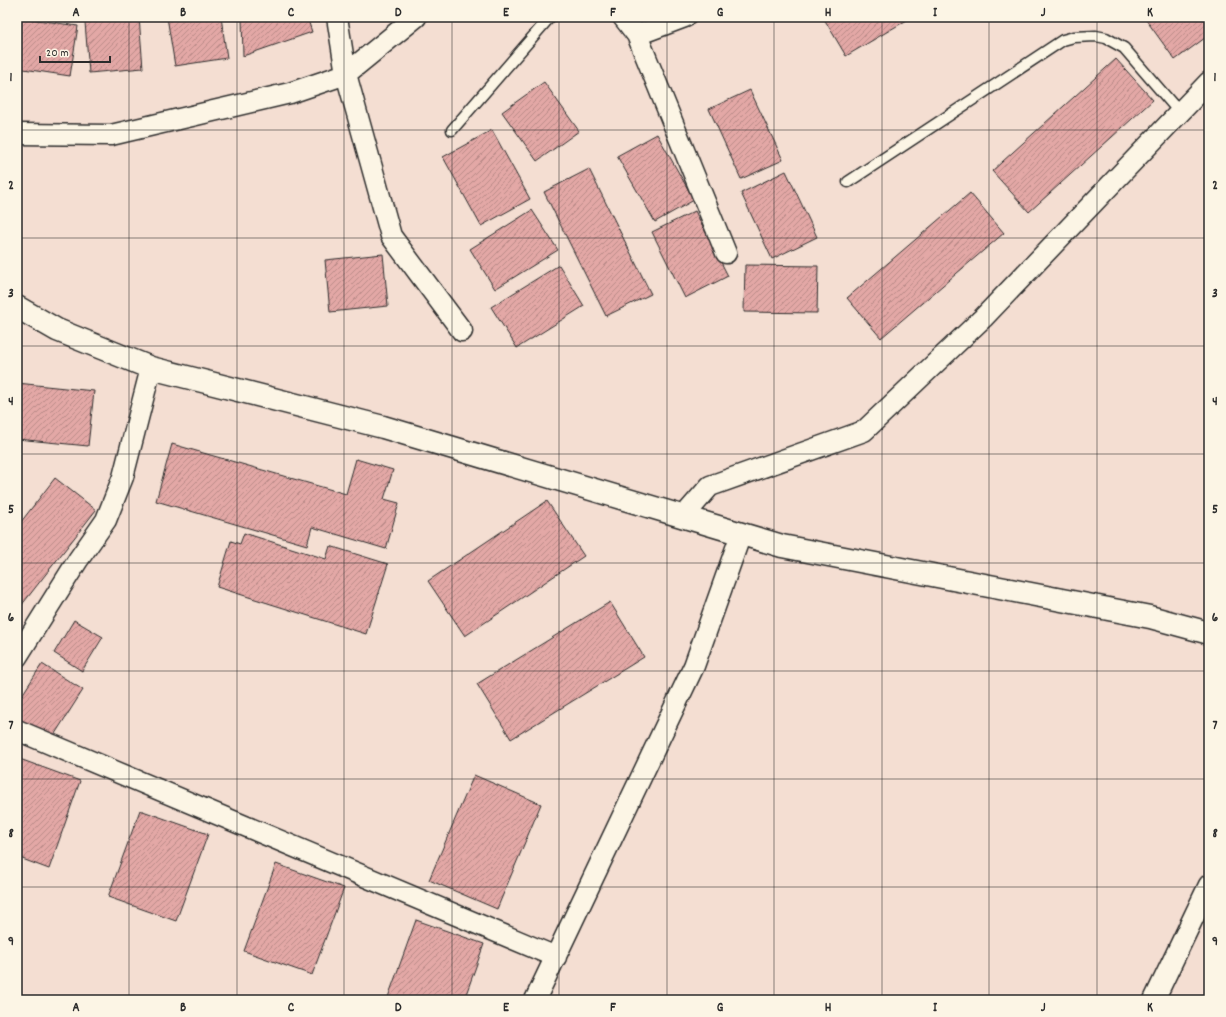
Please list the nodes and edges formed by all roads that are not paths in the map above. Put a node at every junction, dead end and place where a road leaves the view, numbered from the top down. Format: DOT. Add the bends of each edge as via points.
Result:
graph roads {
  1 [pos="337,17"];
  2 [pos="416,17"];
  3 [pos="550,17"];
  4 [pos="623,17"];
  5 [pos="685,17"];
  6 [pos="637,35"];
  7 [pos="346,74"];
  8 [pos="1209,82"];
  9 [pos="1180,113"];
  10 [pos="452,130"];
  11 [pos="17,134"];
  12 [pos="848,182"];
  13 [pos="726,253"];
  14 [pos="17,307"];
  15 [pos="462,331"];
  16 [pos="152,368"];
  17 [pos="683,517"];
  18 [pos="741,534"];
  19 [pos="1209,634"];
  20 [pos="17,657"];
  21 [pos="17,730"];
  22 [pos="1209,885"];
  23 [pos="556,956"];
  24 [pos="535,1000"];
  25 [pos="1154,1000"];
  1 -- 7 [label="street"];
  2 -- 7 [label="street"];
  3 -- 10 [label="lane"];
  4 -- 6 [label="street"];
  5 -- 6 [label="street"];
  6 -- 13 [label="street"];
  7 -- 11 [label="street" via="290,93 111,135"];
  7 -- 15 [label="street" via="391,236"];
  8 -- 9 [label="street"];
  9 -- 12 [label="lane" via="1124,48 1106,38 1085,35 1074,37 1063,40"];
  9 -- 17 [label="street" via="983,318 864,431 710,486"];
  14 -- 16 [label="street" via="57,330"];
  16 -- 17 [label="street" via="383,427"];
  16 -- 20 [label="street" via="123,477 106,520"];
  17 -- 18 [label="street"];
  18 -- 19 [label="street" via="782,546 1150,617"];
  18 -- 23 [label="street" via="694,666"];
  21 -- 23 [label="street"];
  22 -- 25 [label="street"];
  23 -- 24 [label="street"];
}
